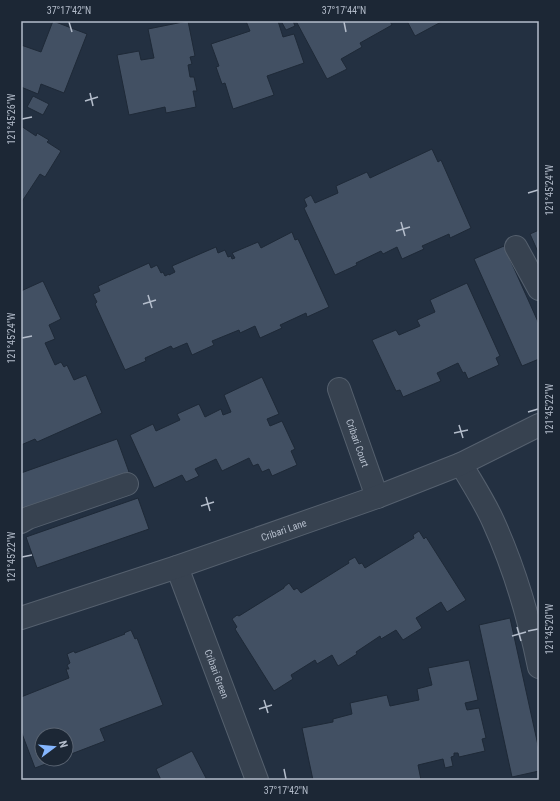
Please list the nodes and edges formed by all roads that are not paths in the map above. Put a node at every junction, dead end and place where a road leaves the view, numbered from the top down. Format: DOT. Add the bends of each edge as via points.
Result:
graph roads {
  1 [pos="516,247"];
  2 [pos="539,289"];
  3 [pos="339,389"];
  4 [pos="539,425"];
  5 [pos="461,464"];
  6 [pos="127,484"];
  7 [pos="377,497"];
  8 [pos="21,522"];
  9 [pos="177,567"];
  10 [pos="21,618"];
  11 [pos="539,668"];
  12 [pos="257,780"];
  1 -- 2 [label="street"];
  3 -- 7 [label="street, Cribari Court"];
  4 -- 5 [label="street, Cribari Lane"];
  5 -- 7 [label="street, Cribari Lane"];
  5 -- 11 [label="street" via="492,520 513,573"];
  6 -- 8 [label="street"];
  7 -- 9 [label="street, Cribari Lane"];
  9 -- 10 [label="street, Cribari Lane"];
  9 -- 12 [label="street, Cribari Green"];
}
